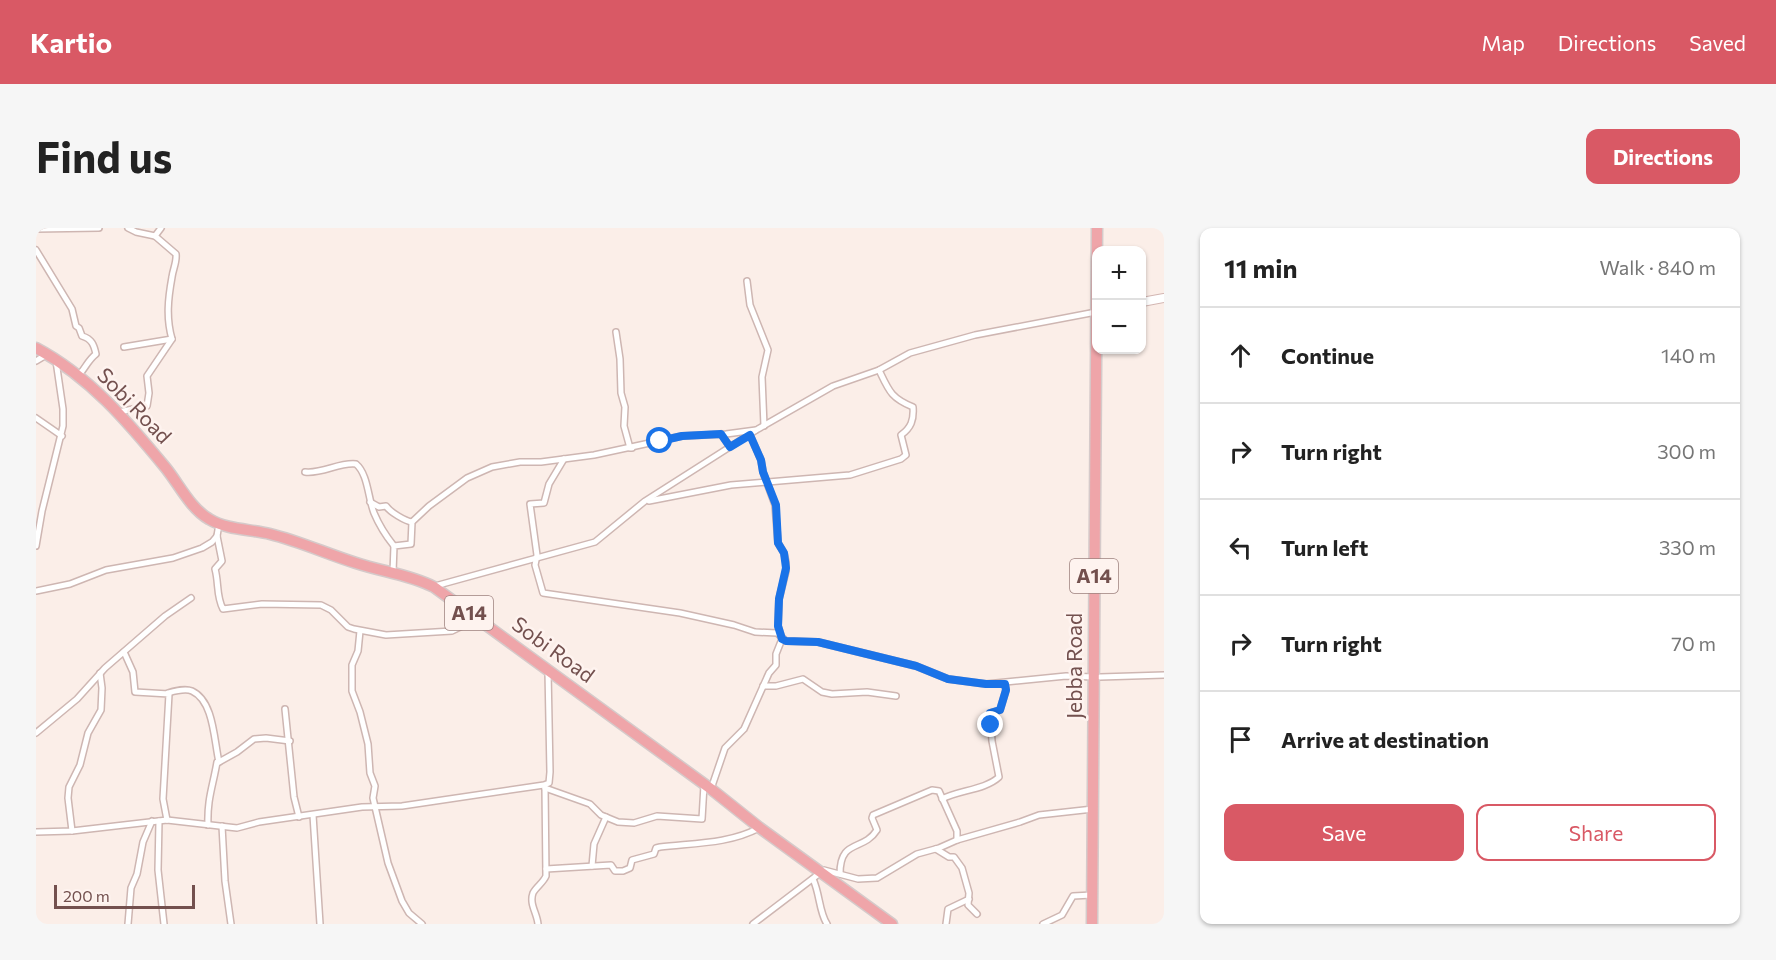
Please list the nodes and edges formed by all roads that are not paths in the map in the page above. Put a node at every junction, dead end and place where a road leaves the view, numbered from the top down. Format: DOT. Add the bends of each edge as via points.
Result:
graph roads {
  1 [pos="99,228"];
  2 [pos="128,228"];
  3 [pos="161,228"];
  4 [pos="1097,228"];
  5 [pos="1102,228"];
  6 [pos="36,229"];
  7 [pos="155,236"];
  8 [pos="1102,246"];
  9 [pos="36,250"];
  10 [pos="747,281"];
  11 [pos="1164,298"];
  12 [pos="1096,300"];
  13 [pos="1146,301"];
  14 [pos="1092,313"];
  15 [pos="616,332"];
  16 [pos="172,339"];
  17 [pos="124,347"];
  18 [pos="36,348"];
  19 [pos="1096,354"];
  20 [pos="1101,354"];
  21 [pos="51,357"];
  22 [pos="36,361"];
  23 [pos="879,370"];
  24 [pos="78,376"];
  25 [pos="118,412"];
  26 [pos="36,418"];
  27 [pos="764,426"];
  28 [pos="758,429"];
  29 [pos="721,434"];
  30 [pos="750,435"];
  31 [pos="62,436"];
  32 [pos="730,447"];
  33 [pos="630,448"];
  34 [pos="564,459"];
  35 [pos="305,472"];
  36 [pos="769,483"];
  37 [pos="645,501"];
  38 [pos="370,502"];
  39 [pos="412,522"];
  40 [pos="219,524"];
  41 [pos="217,536"];
  42 [pos="36,546"];
  43 [pos="394,546"];
  44 [pos="536,558"];
  45 [pos="393,572"];
  46 [pos="434,587"];
  47 [pos="36,591"];
  48 [pos="190,598"];
  49 [pos="477,619"];
  50 [pos="360,631"];
  51 [pos="782,639"];
  52 [pos="124,652"];
  53 [pos="548,669"];
  54 [pos="100,673"];
  55 [pos="1164,675"];
  56 [pos="1097,677"];
  57 [pos="1005,684"];
  58 [pos="763,686"];
  59 [pos="168,693"];
  60 [pos="896,696"];
  61 [pos="285,709"];
  62 [pos="36,733"];
  63 [pos="290,741"];
  64 [pos="219,762"];
  65 [pos="545,786"];
  66 [pos="707,787"];
  67 [pos="942,799"];
  68 [pos="376,806"];
  69 [pos="1093,809"];
  70 [pos="313,815"];
  71 [pos="299,817"];
  72 [pos="606,818"];
  73 [pos="167,820"];
  74 [pos="155,821"];
  75 [pos="208,825"];
  76 [pos="222,826"];
  77 [pos="760,828"];
  78 [pos="72,831"];
  79 [pos="36,832"];
  80 [pos="957,840"];
  81 [pos="936,849"];
  82 [pos="592,866"];
  83 [pos="546,869"];
  84 [pos="840,874"];
  85 [pos="817,875"];
  86 [pos="1092,894"];
  87 [pos="969,899"];
  88 [pos="977,914"];
  89 [pos="128,924"];
  90 [pos="164,924"];
  91 [pos="231,924"];
  92 [pos="320,924"];
  93 [pos="422,924"];
  94 [pos="537,924"];
  95 [pos="753,924"];
  96 [pos="827,924"];
  97 [pos="892,924"];
  98 [pos="946,924"];
  99 [pos="1043,924"];
  100 [pos="1092,924"];
  101 [pos="1099,924"];
  1 -- 6 [label="street"];
  2 -- 7 [label="street"];
  3 -- 7 [label="street"];
  4 -- 12 [label="highway, Jebba Road / A14"];
  5 -- 8 [label="highway"];
  7 -- 16 [label="street" via="176,254 177,260 167,307"];
  9 -- 24 [label="street" via="72,309 82,336 94,345 96,354"];
  10 -- 27 [label="street" via="750,305 768,350 762,377"];
  11 -- 13 [label="street"];
  14 -- 23 [label="street" via="975,335 910,353"];
  15 -- 33 [label="street" via="624,426"];
  16 -- 17 [label="street"];
  16 -- 25 [label="street" via="147,376 147,406"];
  18 -- 21 [label="highway, Sobi Road / A14"];
  19 -- 56 [label="highway, Jebba Road / A14"];
  20 -- 56 [label="highway, A14"];
  21 -- 22 [label="street"];
  21 -- 24 [label="highway, Sobi Road / A14"];
  21 -- 31 [label="street" via="63,408"];
  23 -- 27 [label="street" via="833,386"];
  23 -- 36 [label="street" via="889,393 914,407 910,429 901,435 906,455 850,475"];
  24 -- 25 [label="highway, Sobi Road / A14"];
  25 -- 40 [label="highway, Sobi Road / A14" via="198,510"];
  26 -- 31 [label="street"];
  27 -- 28 [label="street"];
  28 -- 29 [label="street"];
  28 -- 30 [label="street"];
  29 -- 32 [label="street"];
  29 -- 33 [label="street" via="682,436"];
  30 -- 32 [label="street"];
  30 -- 36 [label="street"];
  31 -- 42 [label="street"];
  32 -- 37 [label="street"];
  33 -- 34 [label="street"];
  34 -- 39 [label="street" via="520,462 479,471"];
  34 -- 44 [label="street" via="549,484 544,503 530,504"];
  35 -- 38 [label="street" via="356,465 365,475"];
  36 -- 37 [label="street" via="731,485"];
  36 -- 51 [label="street" via="776,505 778,543 786,562 779,599 778,626"];
  37 -- 44 [label="street" via="595,542"];
  38 -- 39 [label="street" via="386,506"];
  38 -- 43 [label="street"];
  39 -- 43 [label="street" via="411,544"];
  40 -- 41 [label="street"];
  40 -- 45 [label="highway, Sobi Road / A14" via="279,536"];
  41 -- 47 [label="street" via="208,545 173,558 106,570 70,584"];
  41 -- 50 [label="street" via="222,561 215,569 223,609 262,604 321,605 348,627"];
  43 -- 45 [label="street"];
  44 -- 46 [label="street"];
  44 -- 51 [label="street" via="543,593 680,613 755,632 777,633"];
  45 -- 46 [label="highway, Sobi Road / A14"];
  46 -- 49 [label="highway, Sobi Road / A14"];
  48 -- 52 [label="street"];
  49 -- 50 [label="street" via="452,631 434,634"];
  49 -- 53 [label="highway, Sobi Road / A14"];
  50 -- 68 [label="street" via="352,665 352,691 368,744"];
  51 -- 57 [label="street" via="818,642 916,666 948,679"];
  51 -- 58 [label="street" via="776,665"];
  52 -- 54 [label="street"];
  52 -- 59 [label="street" via="133,672 135,692"];
  53 -- 65 [label="street" via="550,772"];
  53 -- 66 [label="highway, Sobi Road / A14"];
  54 -- 62 [label="street" via="77,699"];
  54 -- 78 [label="street" via="101,710 88,733 80,765 69,787"];
  55 -- 56 [label="street"];
  56 -- 57 [label="street" via="1066,676"];
  56 -- 69 [label="highway, Jebba Road / A14"];
  56 -- 101 [label="highway, A14"];
  57 -- 67 [label="street" via="1000,710 990,713 999,777"];
  58 -- 60 [label="street" via="803,679 832,694 867,692"];
  58 -- 66 [label="street" via="744,729 725,748"];
  59 -- 64 [label="street" via="192,691 205,703"];
  59 -- 73 [label="street" via="163,793"];
  61 -- 63 [label="street"];
  63 -- 64 [label="street" via="254,739"];
  63 -- 71 [label="street"];
  64 -- 75 [label="street" via="209,793"];
  65 -- 68 [label="street" via="402,806"];
  65 -- 72 [label="street" via="590,804"];
  65 -- 83 [label="street"];
  66 -- 72 [label="street" via="702,819 657,816 631,823"];
  66 -- 77 [label="highway, Sobi Road / A14"];
  67 -- 80 [label="street" via="957,831"];
  67 -- 84 [label="street" via="938,790 932,790 876,812 872,818 877,830 844,853"];
  68 -- 70 [label="street"];
  68 -- 93 [label="street" via="398,890 405,907"];
  69 -- 80 [label="street" via="1039,815"];
  69 -- 86 [label="highway, Jebba Road / A14"];
  70 -- 71 [label="street"];
  70 -- 92 [label="street"];
  71 -- 76 [label="street" via="242,827"];
  72 -- 82 [label="street" via="594,844"];
  73 -- 74 [label="street"];
  73 -- 75 [label="street"];
  74 -- 78 [label="street"];
  74 -- 89 [label="street" via="143,842 131,888"];
  74 -- 90 [label="street"];
  75 -- 76 [label="street"];
  76 -- 91 [label="street"];
  77 -- 82 [label="street" via="733,838 656,848 654,855 632,860 630,868 623,871 615,871 611,865"];
  77 -- 85 [label="highway, Sobi Road / A14"];
  78 -- 79 [label="street"];
  80 -- 81 [label="street"];
  81 -- 84 [label="street" via="917,854 877,878 858,879"];
  81 -- 87 [label="street" via="961,864"];
  82 -- 83 [label="street"];
  83 -- 94 [label="street" via="545,880 532,898"];
  84 -- 85 [label="street" via="827,870"];
  85 -- 95 [label="street"];
  85 -- 96 [label="street" via="822,915"];
  85 -- 97 [label="highway, Sobi Road / A14"];
  86 -- 99 [label="street" via="1073,896 1062,915"];
  86 -- 100 [label="highway, Jebba Road / A14"];
  87 -- 88 [label="street" via="970,908"];
  87 -- 98 [label="street" via="948,909"];
}
